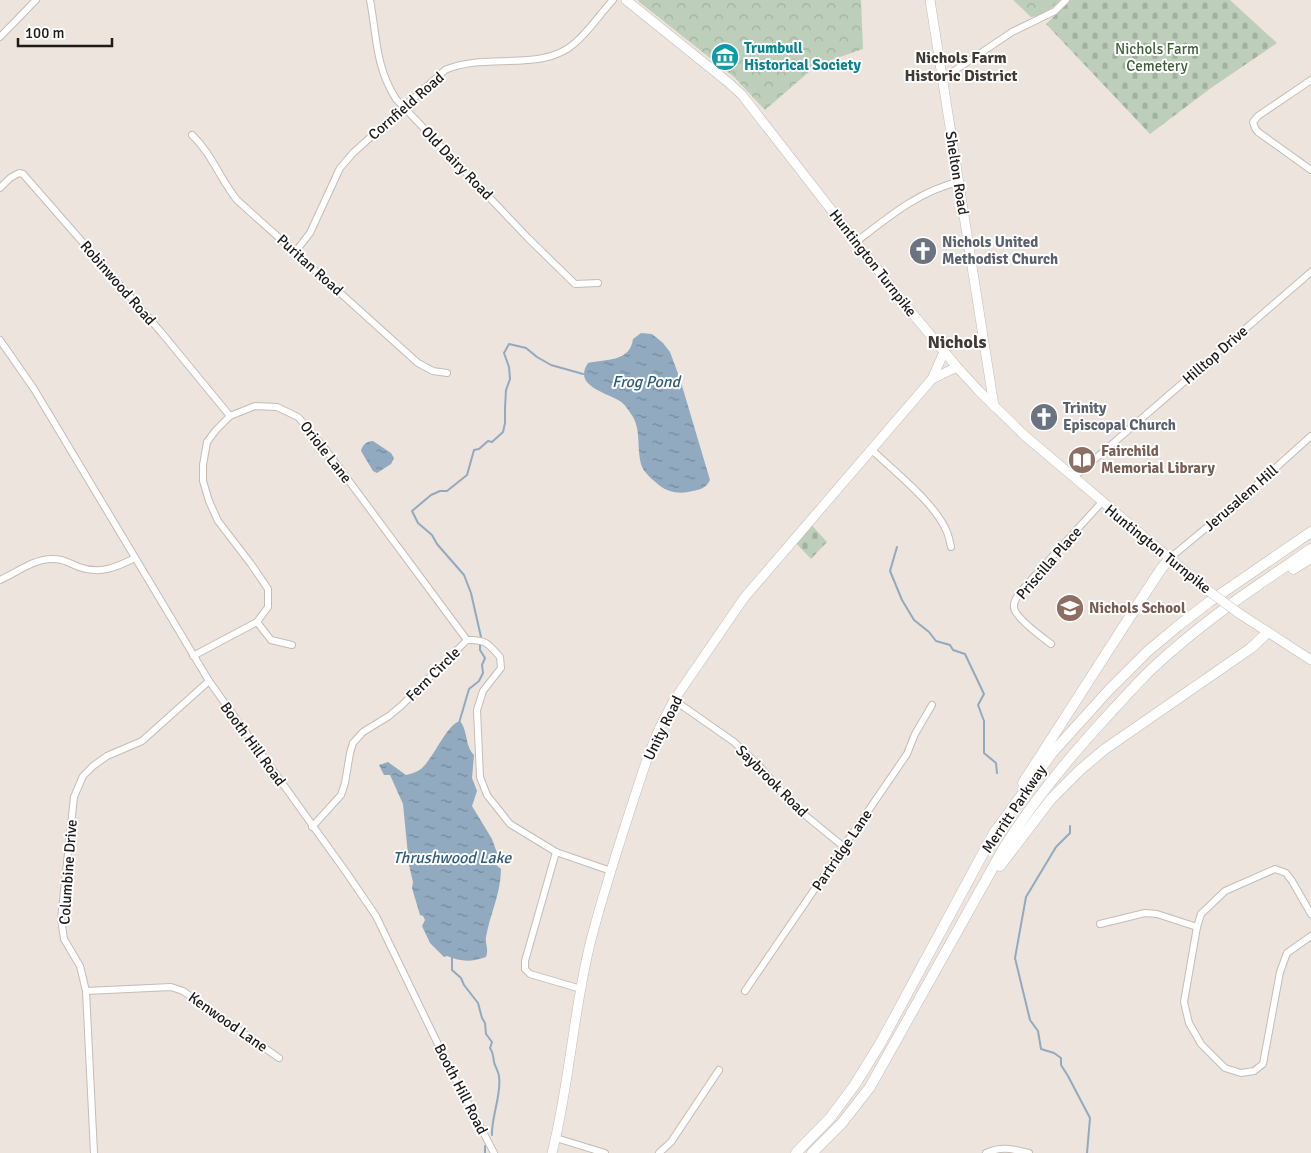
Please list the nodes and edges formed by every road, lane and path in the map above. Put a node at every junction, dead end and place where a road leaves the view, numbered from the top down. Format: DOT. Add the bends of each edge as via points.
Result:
graph roads {
  1 [pos="36,0"];
  2 [pos="370,0"];
  3 [pos="613,0"];
  4 [pos="626,0"];
  5 [pos="930,0"];
  6 [pos="1066,0"];
  7 [pos="0,37"];
  8 [pos="942,79"];
  9 [pos="1311,80"];
  10 [pos="403,107"];
  11 [pos="192,135"];
  12 [pos="1311,170"];
  13 [pos="958,182"];
  14 [pos="0,188"];
  15 [pos="856,242"];
  16 [pos="296,251"];
  17 [pos="1311,272"];
  18 [pos="598,283"];
  19 [pos="0,340"];
  20 [pos="944,352"];
  21 [pos="957,367"];
  22 [pos="447,373"];
  23 [pos="932,379"];
  24 [pos="994,406"];
  25 [pos="230,416"];
  26 [pos="1311,436"];
  27 [pos="872,450"];
  28 [pos="1074,477"];
  29 [pos="1102,502"];
  30 [pos="1311,527"];
  31 [pos="1311,532"];
  32 [pos="951,547"];
  33 [pos="1311,549"];
  34 [pos="1278,555"];
  35 [pos="135,558"];
  36 [pos="1170,558"];
  37 [pos="1311,558"];
  38 [pos="0,580"];
  39 [pos="1260,584"];
  40 [pos="256,622"];
  41 [pos="1267,633"];
  42 [pos="467,640"];
  43 [pos="1051,644"];
  44 [pos="292,645"];
  45 [pos="194,656"];
  46 [pos="1311,660"];
  47 [pos="209,681"];
  48 [pos="674,700"];
  49 [pos="932,705"];
  50 [pos="312,827"];
  51 [pos="994,833"];
  52 [pos="844,847"];
  53 [pos="556,852"];
  54 [pos="611,871"];
  55 [pos="977,897"];
  56 [pos="1311,914"];
  57 [pos="1100,924"];
  58 [pos="1197,927"];
  59 [pos="1311,936"];
  60 [pos="581,989"];
  61 [pos="86,991"];
  62 [pos="745,991"];
  63 [pos="279,1058"];
  64 [pos="719,1070"];
  65 [pos="556,1138"];
  66 [pos="94,1153"];
  67 [pos="494,1153"];
  68 [pos="552,1153"];
  69 [pos="605,1153"];
  70 [pos="659,1153"];
  71 [pos="796,1153"];
  72 [pos="812,1153"];
  73 [pos="986,1153"];
  74 [pos="1029,1153"];
  1 -- 7 [label="street"];
  2 -- 10 [label="street, Old Dairy Road" via="382,74"];
  3 -- 10 [label="street, Cornfield Road" via="574,44 556,55 537,60 455,66"];
  4 -- 15 [label="main road, Huntington Turnpike" via="742,95"];
  5 -- 8 [label="main road, Shelton Road"];
  6 -- 8 [label="street" via="1055,10 1012,32"];
  8 -- 13 [label="main road, Shelton Road"];
  9 -- 12 [label="street" via="1253,122 1258,132"];
  10 -- 16 [label="street, Cornfield Road" via="340,168 310,233"];
  10 -- 18 [label="street, Old Dairy Road" via="575,284"];
  11 -- 16 [label="street, Puritan Road" via="204,147 237,200"];
  13 -- 15 [label="street" via="933,190 905,205"];
  13 -- 24 [label="main road, Shelton Road"];
  14 -- 25 [label="street, Robinwood Road" via="14,175 23,174"];
  15 -- 20 [label="main road, Huntington Turnpike"];
  16 -- 22 [label="street, Puritan Road" via="418,363 433,372"];
  17 -- 28 [label="street, Hilltop Drive"];
  19 -- 35 [label="street, Booth Hill Road" via="34,389"];
  20 -- 21 [label="main road, Huntington Turnpike"];
  20 -- 23 [label="main road, Unity Road"];
  21 -- 23 [label="main road, Unity Road"];
  21 -- 24 [label="main road, Huntington Turnpike"];
  23 -- 27 [label="main road, Unity Road"];
  24 -- 28 [label="main road, Huntington Turnpike"];
  25 -- 40 [label="street, Oriole Lane" via="207,442 203,480 208,501 218,521 268,588 268,607"];
  25 -- 42 [label="street, Oriole Lane" via="255,406 277,407 298,417"];
  26 -- 36 [label="street, Jerusalem Hill"];
  27 -- 32 [label="street" via="922,497 947,532"];
  27 -- 48 [label="main road, Unity Road" via="744,598"];
  28 -- 29 [label="main road, Huntington Turnpike"];
  29 -- 36 [label="main road, Huntington Turnpike"];
  29 -- 43 [label="street, Priscilla Place" via="1015,599 1015,611"];
  30 -- 34 [label="highway"];
  31 -- 34 [label="highway, Merritt Parkway"];
  33 -- 39 [label="highway, Merritt Parkway"];
  34 -- 51 [label="highway, Merritt Parkway" via="1178,626 1108,691 1052,753"];
  35 -- 38 [label="street" via="120,566 95,571 62,560 47,559"];
  35 -- 45 [label="street, Booth Hill Road"];
  36 -- 41 [label="main road, Huntington Turnpike, bridge" via="1206,589"];
  36 -- 51 [label="highway" via="1011,801"];
  37 -- 39 [label="highway"];
  39 -- 55 [label="highway, Merritt Parkway" via="1174,649 1146,674 1089,736 1025,815"];
  40 -- 44 [label="street" via="271,640"];
  40 -- 45 [label="street"];
  41 -- 46 [label="main road, Huntington Turnpike"];
  41 -- 55 [label="highway" via="1080,770 1051,799"];
  42 -- 50 [label="street, Fern Circle" via="401,706 363,732 353,743 341,795"];
  42 -- 53 [label="street, Fern Circle" via="488,643 500,657 501,668 483,692 478,710 480,777 487,795 510,824"];
  45 -- 47 [label="street, Booth Hill Road"];
  47 -- 50 [label="street, Booth Hill Road"];
  47 -- 61 [label="street, Columbine Drive" via="142,741 107,756 93,766 83,776 74,797 61,918 64,939 80,966"];
  48 -- 52 [label="street, Saybrook Road" via="734,742 795,807"];
  48 -- 54 [label="main road, Unity Road" via="648,756"];
  49 -- 52 [label="street, Partridge Lane" via="907,754"];
  50 -- 67 [label="street, Booth Hill Road" via="376,916"];
  51 -- 71 [label="highway, Merritt Parkway" via="880,1044 830,1118"];
  52 -- 62 [label="street, Partridge Lane"];
  53 -- 54 [label="street, Fern Circle"];
  53 -- 60 [label="street" via="525,969 530,974"];
  54 -- 60 [label="main road, Unity Road"];
  55 -- 72 [label="highway, Merritt Parkway" via="870,1087 842,1123"];
  56 -- 58 [label="street" via="1286,873 1275,869 1225,891 1201,914"];
  57 -- 58 [label="street" via="1157,914"];
  58 -- 59 [label="street" via="1184,1002 1189,1023 1201,1044 1225,1068 1241,1073 1254,1071 1263,1064 1280,972 1287,953"];
  60 -- 65 [label="main road, Unity Road"];
  61 -- 63 [label="street, Kenwood Lane" via="170,987 183,991"];
  61 -- 66 [label="street, Columbine Drive"];
  64 -- 70 [label="street" via="671,1142"];
  65 -- 68 [label="main road, Unity Road"];
  65 -- 69 [label="street"];
  73 -- 74 [label="street" via="997,1148"];
}
